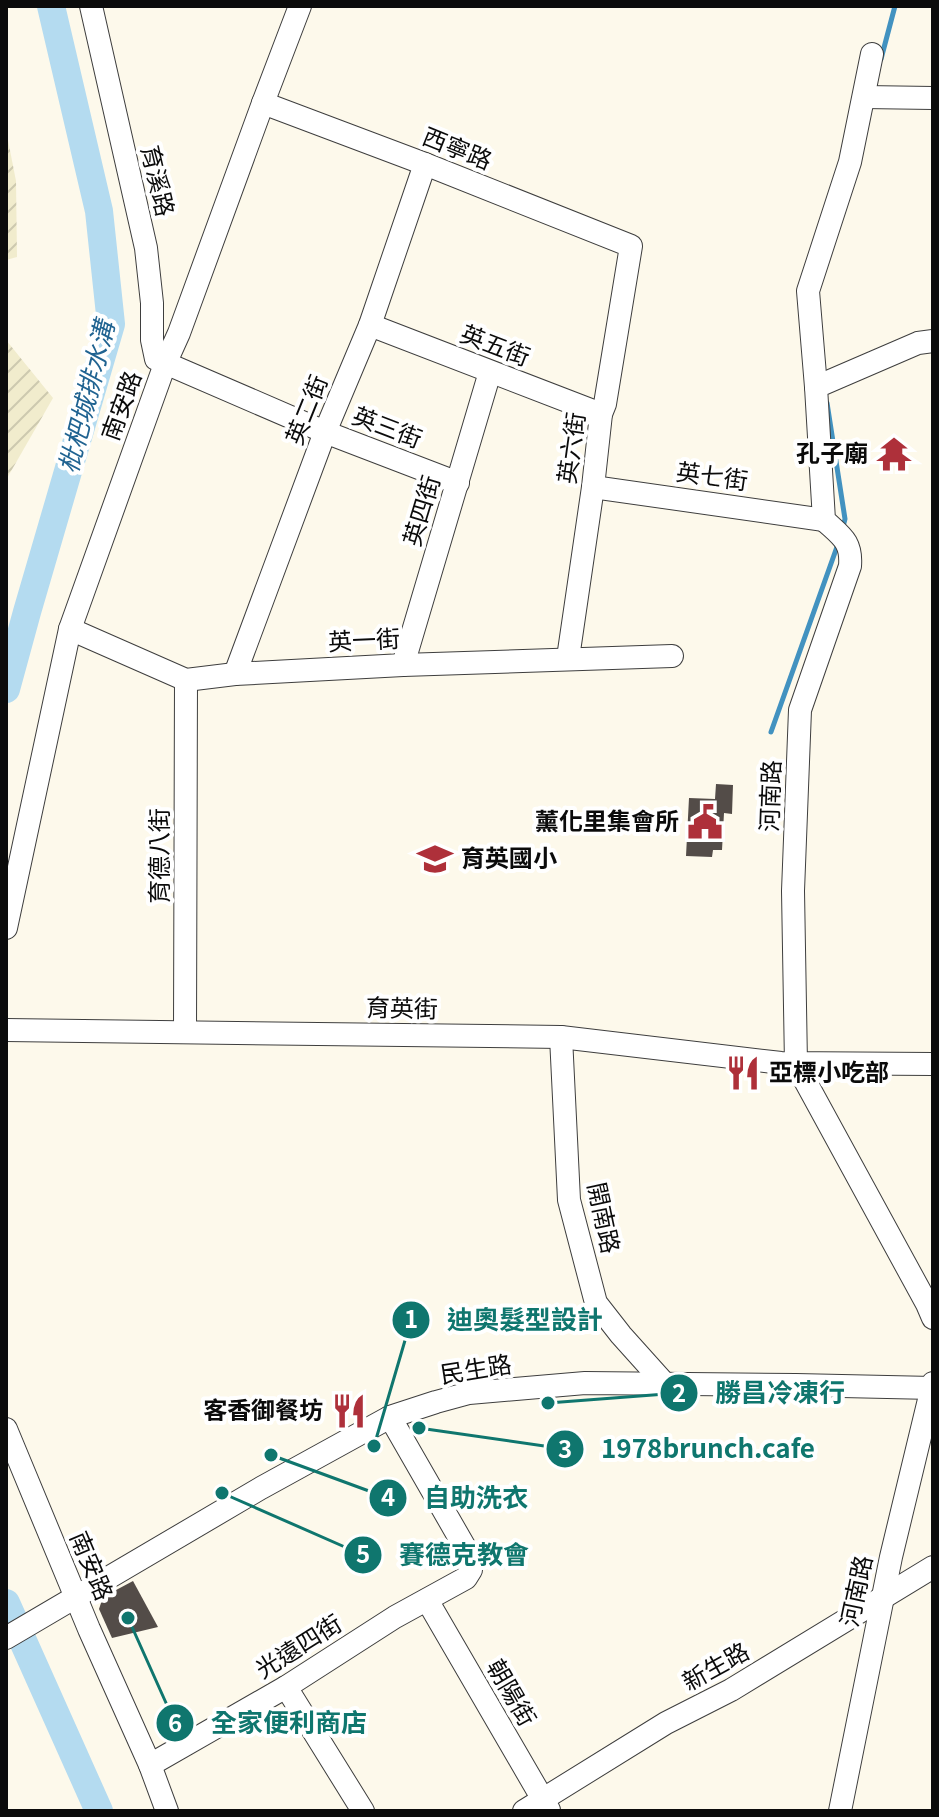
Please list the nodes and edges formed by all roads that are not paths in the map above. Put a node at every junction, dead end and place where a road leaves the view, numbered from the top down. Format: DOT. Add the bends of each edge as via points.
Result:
graph roads {
  1 [pos="91,6"];
  2 [pos="300,6"];
  3 [pos="872,54"];
  4 [pos="864,97"];
  5 [pos="933,98"];
  6 [pos="263,103"];
  7 [pos="425,164"];
  8 [pos="631,246"];
  9 [pos="370,325"];
  10 [pos="933,341"];
  11 [pos="165,364"];
  12 [pos="490,372"];
  13 [pos="816,387"];
  14 [pos="601,414"];
  15 [pos="325,432"];
  16 [pos="458,483"];
  17 [pos="593,487"];
  18 [pos="824,520"];
  19 [pos="70,629"];
  20 [pos="672,656"];
  21 [pos="568,658"];
  22 [pos="403,665"];
  23 [pos="235,674"];
  24 [pos="186,680"];
  25 [pos="6,928"];
  26 [pos="6,1030"];
  27 [pos="185,1032"];
  28 [pos="561,1037"];
  29 [pos="796,1064"];
  30 [pos="933,1064"];
  31 [pos="933,1318"];
  32 [pos="665,1384"];
  33 [pos="933,1387"];
  34 [pos="390,1417"];
  35 [pos="6,1429"];
  36 [pos="933,1567"];
  37 [pos="882,1596"];
  38 [pos="73,1599"];
  39 [pos="427,1600"];
  40 [pos="6,1638"];
  41 [pos="286,1687"];
  42 [pos="150,1765"];
  43 [pos="546,1805"];
  44 [pos="167,1811"];
  45 [pos="363,1811"];
  46 [pos="524,1811"];
  47 [pos="840,1811"];
  1 -- 11 [label="street, 育溪路" via="146,248 152,340 156,359"];
  2 -- 6 [label="street, 南安路"];
  3 -- 4 [label="street"];
  4 -- 5 [label="street"];
  4 -- 13 [label="street" via="850,162 808,291"];
  6 -- 7 [label="street, 西寧路"];
  6 -- 11 [label="street, 南安路"];
  7 -- 8 [label="street, 西寧路"];
  7 -- 9 [label="street, 英二街"];
  8 -- 14 [label="street, 英六街"];
  9 -- 12 [label="street, 英五街"];
  9 -- 15 [label="street, 英二街"];
  10 -- 13 [label="street"];
  11 -- 15 [label="street, 英三街"];
  11 -- 19 [label="street, 南安路"];
  12 -- 14 [label="street, 英五街"];
  12 -- 16 [label="street, 英四街"];
  13 -- 18 [label="street"];
  14 -- 17 [label="street, 英六街"];
  15 -- 16 [label="street, 英三街"];
  15 -- 23 [label="street, 英二街"];
  16 -- 22 [label="street, 英四街"];
  17 -- 18 [label="street, 英七街"];
  17 -- 21 [label="street, 英六街"];
  18 -- 29 [label="street, 河南路" via="847,541 851,553 800,710 793,891"];
  19 -- 24 [label="street"];
  19 -- 25 [label="street, 南安路"];
  20 -- 21 [label="street, 英一街"];
  21 -- 22 [label="street, 英一街"];
  22 -- 23 [label="street, 英一街"];
  23 -- 24 [label="street, 英一街"];
  24 -- 27 [label="street, 育德八街"];
  26 -- 27 [label="street, 育英街"];
  27 -- 28 [label="street, 育英街"];
  28 -- 29 [label="street, 育英街"];
  28 -- 32 [label="street, 開南路" via="569,1200 596,1303"];
  29 -- 30 [label="street, 育英街"];
  29 -- 31 [label="street, 河南路"];
  32 -- 33 [label="street, 民生路"];
  32 -- 34 [label="street, 民生路" via="585,1383 469,1393"];
  33 -- 37 [label="street, 河南路"];
  34 -- 38 [label="street, 民生路"];
  34 -- 39 [label="street, 光遠四街" via="471,1558 466,1578"];
  35 -- 38 [label="street, 南安路"];
  36 -- 37 [label="street, 新生路"];
  37 -- 43 [label="street, 新生路" via="731,1690 666,1723"];
  37 -- 47 [label="street, 河南路"];
  38 -- 40 [label="street, 民生路"];
  38 -- 42 [label="street, 南安路"];
  39 -- 41 [label="street, 光遠四街"];
  39 -- 43 [label="street, 朝陽街"];
  41 -- 42 [label="street, 光遠四街"];
  41 -- 45 [label="street"];
  42 -- 44 [label="street, 南安路"];
  43 -- 46 [label="street, 新生路"];
}
